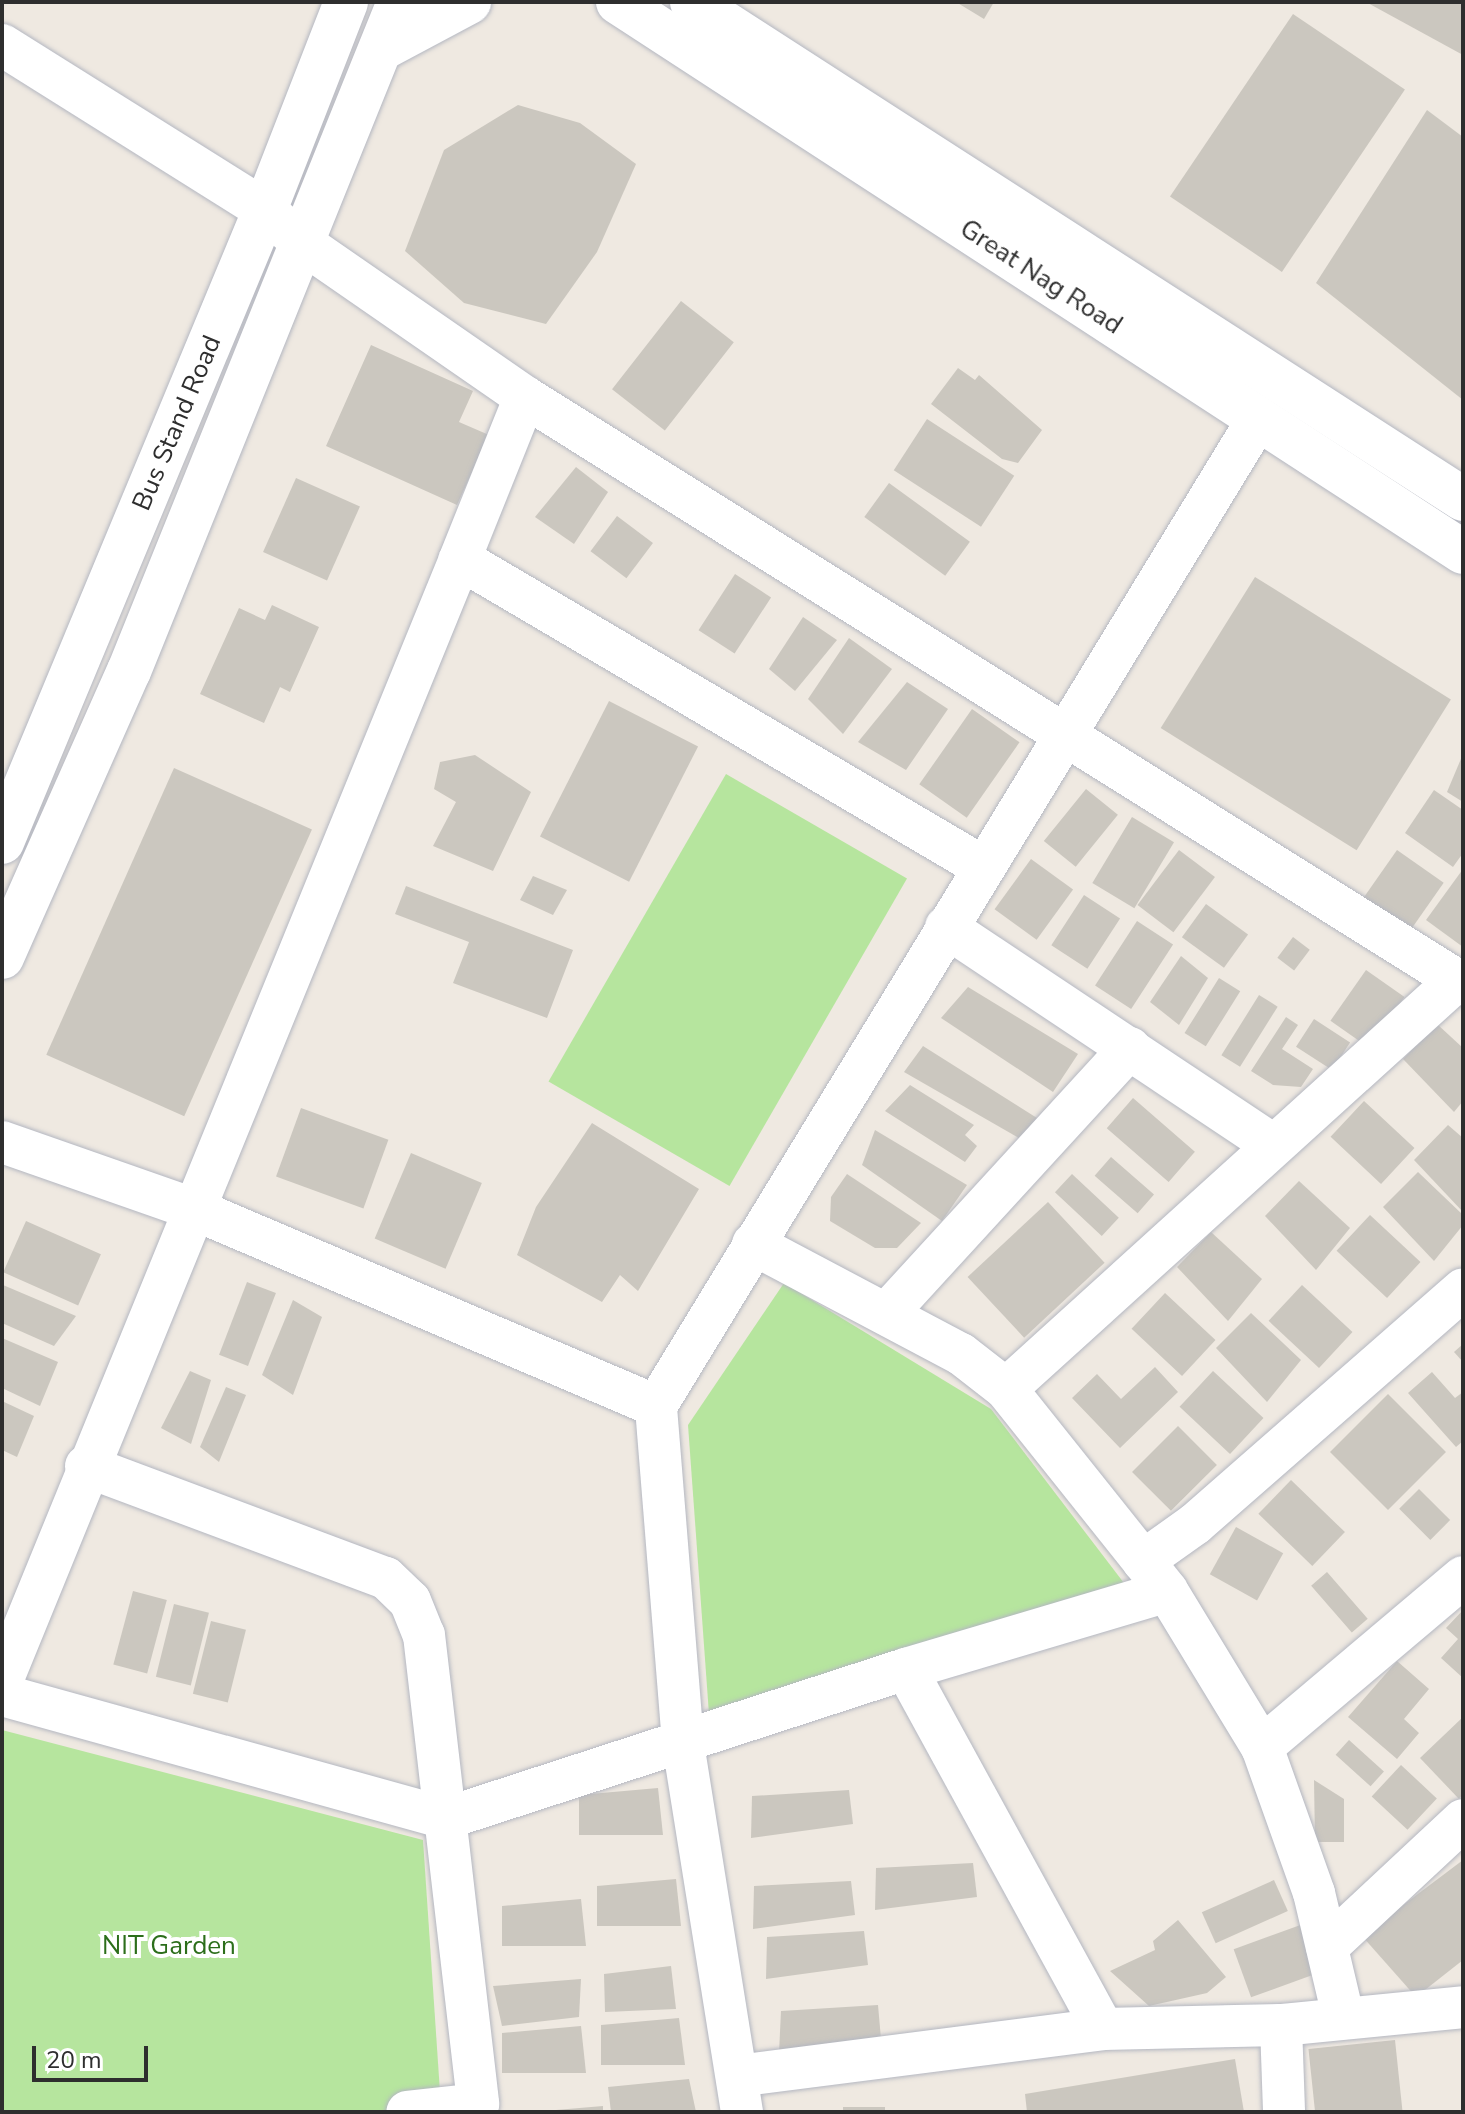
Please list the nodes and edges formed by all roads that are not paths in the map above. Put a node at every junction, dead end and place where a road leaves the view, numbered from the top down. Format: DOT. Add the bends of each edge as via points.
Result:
graph roads {
  1 [pos="399,2"];
  2 [pos="469,2"];
  3 [pos="618,2"];
  4 [pos="692,2"];
  5 [pos="333,13"];
  6 [pos="2,45"];
  7 [pos="381,49"];
  8 [pos="265,210"];
  9 [pos="301,242"];
  10 [pos="525,397"];
  11 [pos="1258,419"];
  12 [pos="1463,499"];
  13 [pos="1463,552"];
  14 [pos="460,559"];
  15 [pos="1064,737"];
  16 [pos="2,842"];
  17 [pos="983,867"];
  18 [pos="946,927"];
  19 [pos="2,957"];
  20 [pos="1460,982"];
  21 [pos="1130,1048"];
  22 [pos="2,1142"];
  23 [pos="1271,1144"];
  24 [pos="196,1210"];
  25 [pos="753,1244"];
  26 [pos="1463,1289"];
  27 [pos="888,1312"];
  28 [pos="1006,1389"];
  29 [pos="656,1406"];
  30 [pos="86,1466"];
  31 [pos="1155,1576"];
  32 [pos="1463,1577"];
  33 [pos="906,1669"];
  34 [pos="2,1681"];
  35 [pos="2,1695"];
  36 [pos="683,1743"];
  37 [pos="1262,1747"];
  38 [pos="447,1818"];
  39 [pos="1463,1820"];
  40 [pos="1327,1947"];
  41 [pos="1463,2007"];
  42 [pos="1343,2016"];
  43 [pos="1281,2025"];
  44 [pos="1103,2029"];
  45 [pos="739,2094"];
  46 [pos="479,2108"];
  47 [pos="407,2112"];
  48 [pos="1284,2112"];
  1 -- 7 [label="main road"];
  2 -- 7 [label="main road"];
  3 -- 11 [label="main road, Great Nag Road"];
  4 -- 12 [label="main road, Great Nag Road"];
  5 -- 8 [label="main road, Bus Stand Road"];
  6 -- 8 [label="street"];
  7 -- 9 [label="main road"];
  8 -- 9 [label="street"];
  8 -- 16 [label="main road, Bus Stand Road"];
  9 -- 10 [label="street"];
  9 -- 19 [label="main road" via="129,671"];
  10 -- 14 [label="street"];
  10 -- 15 [label="street"];
  11 -- 13 [label="main road, Great Nag Road"];
  11 -- 15 [label="street"];
  14 -- 17 [label="street"];
  14 -- 24 [label="street"];
  15 -- 17 [label="street"];
  15 -- 20 [label="street"];
  17 -- 18 [label="street"];
  18 -- 21 [label="street"];
  18 -- 25 [label="street"];
  20 -- 23 [label="street"];
  21 -- 23 [label="street"];
  21 -- 27 [label="street"];
  22 -- 24 [label="street"];
  23 -- 28 [label="street"];
  24 -- 29 [label="street"];
  24 -- 30 [label="street"];
  25 -- 27 [label="street"];
  25 -- 29 [label="street"];
  26 -- 31 [label="street" via="1195,1524"];
  27 -- 28 [label="street" via="961,1354"];
  28 -- 31 [label="street"];
  29 -- 36 [label="street"];
  30 -- 34 [label="street"];
  30 -- 38 [label="street" via="386,1578 410,1601 424,1635"];
  31 -- 33 [label="street"];
  31 -- 37 [label="street"];
  32 -- 37 [label="street"];
  33 -- 36 [label="street"];
  33 -- 44 [label="street"];
  35 -- 38 [label="street"];
  36 -- 38 [label="street"];
  36 -- 45 [label="street"];
  37 -- 40 [label="street" via="1314,1893"];
  38 -- 46 [label="street"];
  39 -- 40 [label="street"];
  40 -- 42 [label="street"];
  41 -- 42 [label="street"];
  42 -- 43 [label="street"];
  43 -- 44 [label="street"];
  43 -- 48 [label="street"];
  44 -- 45 [label="street"];
  46 -- 47 [label="street"];
}
